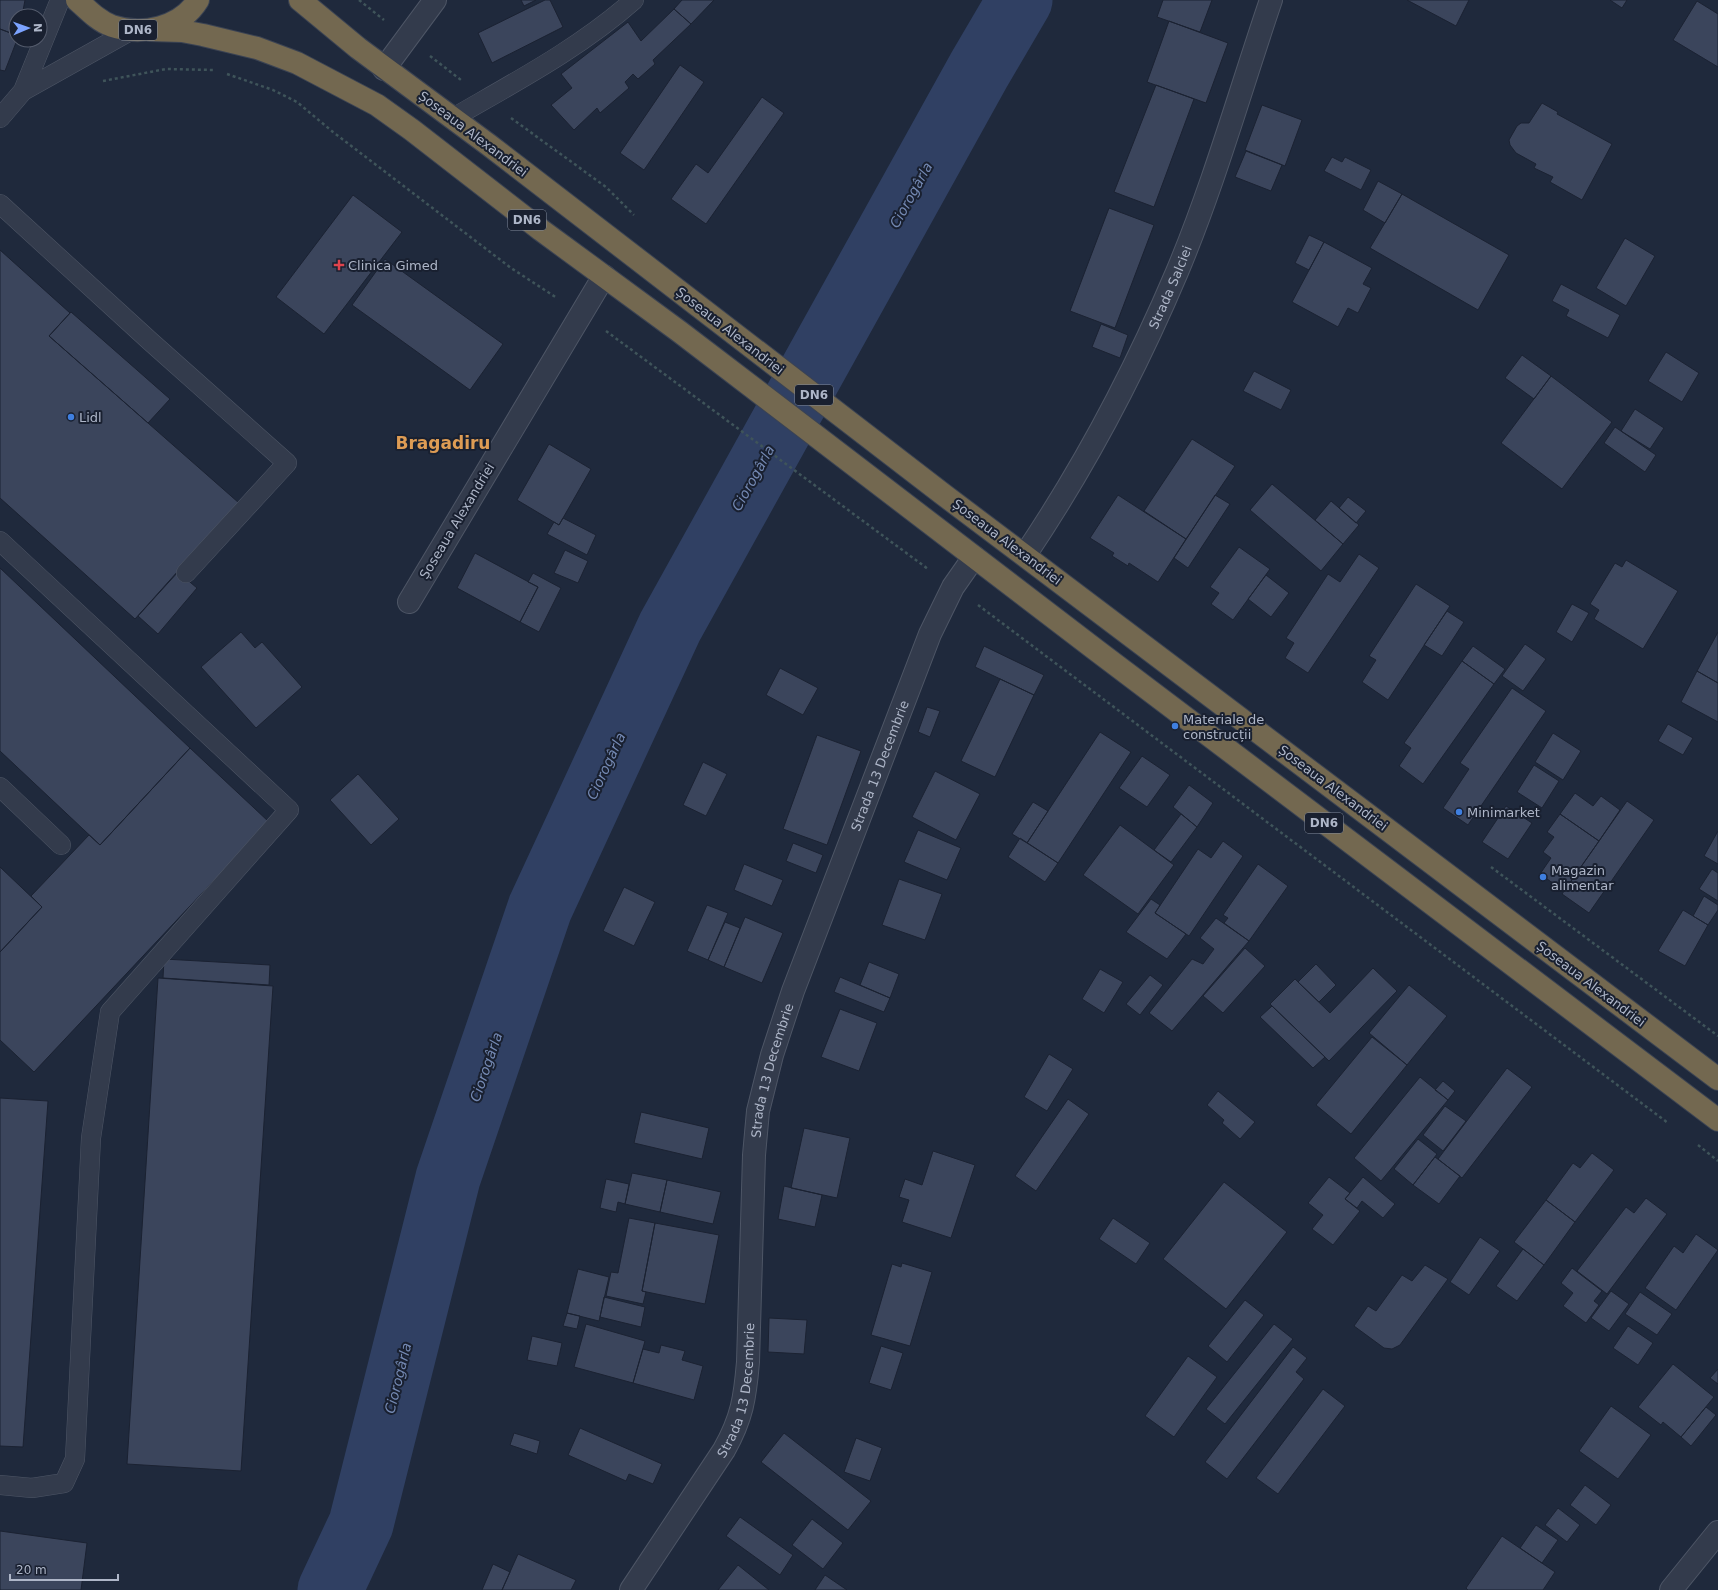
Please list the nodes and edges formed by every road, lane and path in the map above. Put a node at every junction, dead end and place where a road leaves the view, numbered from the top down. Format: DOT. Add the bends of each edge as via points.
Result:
graph roads {
  1 [pos="60,0"];
  2 [pos="77,0"];
  3 [pos="198,0"];
  4 [pos="300,0"];
  5 [pos="359,0"];
  6 [pos="435,0"];
  7 [pos="634,0"];
  8 [pos="1271,0"];
  9 [pos="141,30"];
  10 [pos="407,38"];
  11 [pos="384,68"];
  12 [pos="215,71"];
  13 [pos="223,73"];
  14 [pos="98,82"];
  15 [pos="23,92"];
  16 [pos="485,99"];
  17 [pos="0,118"];
  18 [pos="453,118"];
  19 [pos="0,204"];
  20 [pos="638,220"];
  21 [pos="604,276"];
  22 [pos="581,314"];
  23 [pos="0,541"];
  24 [pos="1025,555"];
  25 [pos="974,557"];
  26 [pos="186,573"];
  27 [pos="953,587"];
  28 [pos="409,602"];
  29 [pos="0,787"];
  30 [pos="61,845"];
  31 [pos="1718,1079"];
  32 [pos="1718,1120"];
  33 [pos="1673,1127"];
  34 [pos="1692,1141"];
  35 [pos="1718,1160"];
  36 [pos="0,1485"];
  37 [pos="1718,1532"];
  38 [pos="631,1590"];
  39 [pos="1671,1590"];
  1 -- 15 [label="lane"];
  2 -- 9 [label="highway, DN6" via="94,16 111,26"];
  3 -- 9 [label="highway, DN6" via="180,18 166,25"];
  4 -- 11 [label="highway, Șoseaua Alexandriei / DN6"];
  5 -- 10 [label="path"];
  6 -- 10 [label="street"];
  7 -- 16 [label="lane" via="561,55"];
  8 -- 24 [label="street, Strada Salciei" via="1223,148 1177,272 1118,400 1052,514"];
  9 -- 15 [label="lane"];
  9 -- 21 [label="highway, DN6" via="182,31 257,48 297,63 377,104"];
  10 -- 11 [label="street"];
  10 -- 16 [label="path"];
  11 -- 18 [label="highway, Șoseaua Alexandriei / DN6"];
  12 -- 14 [label="path" via="166,69"];
  13 -- 22 [label="path" via="252,82 297,102 505,263"];
  15 -- 17 [label="lane"];
  16 -- 18 [label="lane"];
  16 -- 20 [label="path" via="606,187"];
  18 -- 24 [label="highway, Șoseaua Alexandriei / DN6"];
  19 -- 26 [label="lane" via="287,463"];
  21 -- 22 [label="street, Șoseaua Alexandriei"];
  21 -- 25 [label="highway, DN6"];
  22 -- 27 [label="path"];
  22 -- 28 [label="street, Șoseaua Alexandriei"];
  23 -- 36 [label="lane" via="289,810 110,1012 91,1138 75,1459 64,1482 32,1488"];
  24 -- 31 [label="highway, Șoseaua Alexandriei / DN6"];
  25 -- 27 [label="street, Strada 13 Decembrie"];
  25 -- 32 [label="highway, DN6"];
  27 -- 33 [label="path"];
  27 -- 38 [label="street, Strada 13 Decembrie" via="925,649 793,991 772,1055 758,1112 754,1155 748,1362 742,1412 724,1450"];
  29 -- 30 [label="lane"];
  34 -- 35 [label="path"];
  37 -- 39 [label="street"];
}
